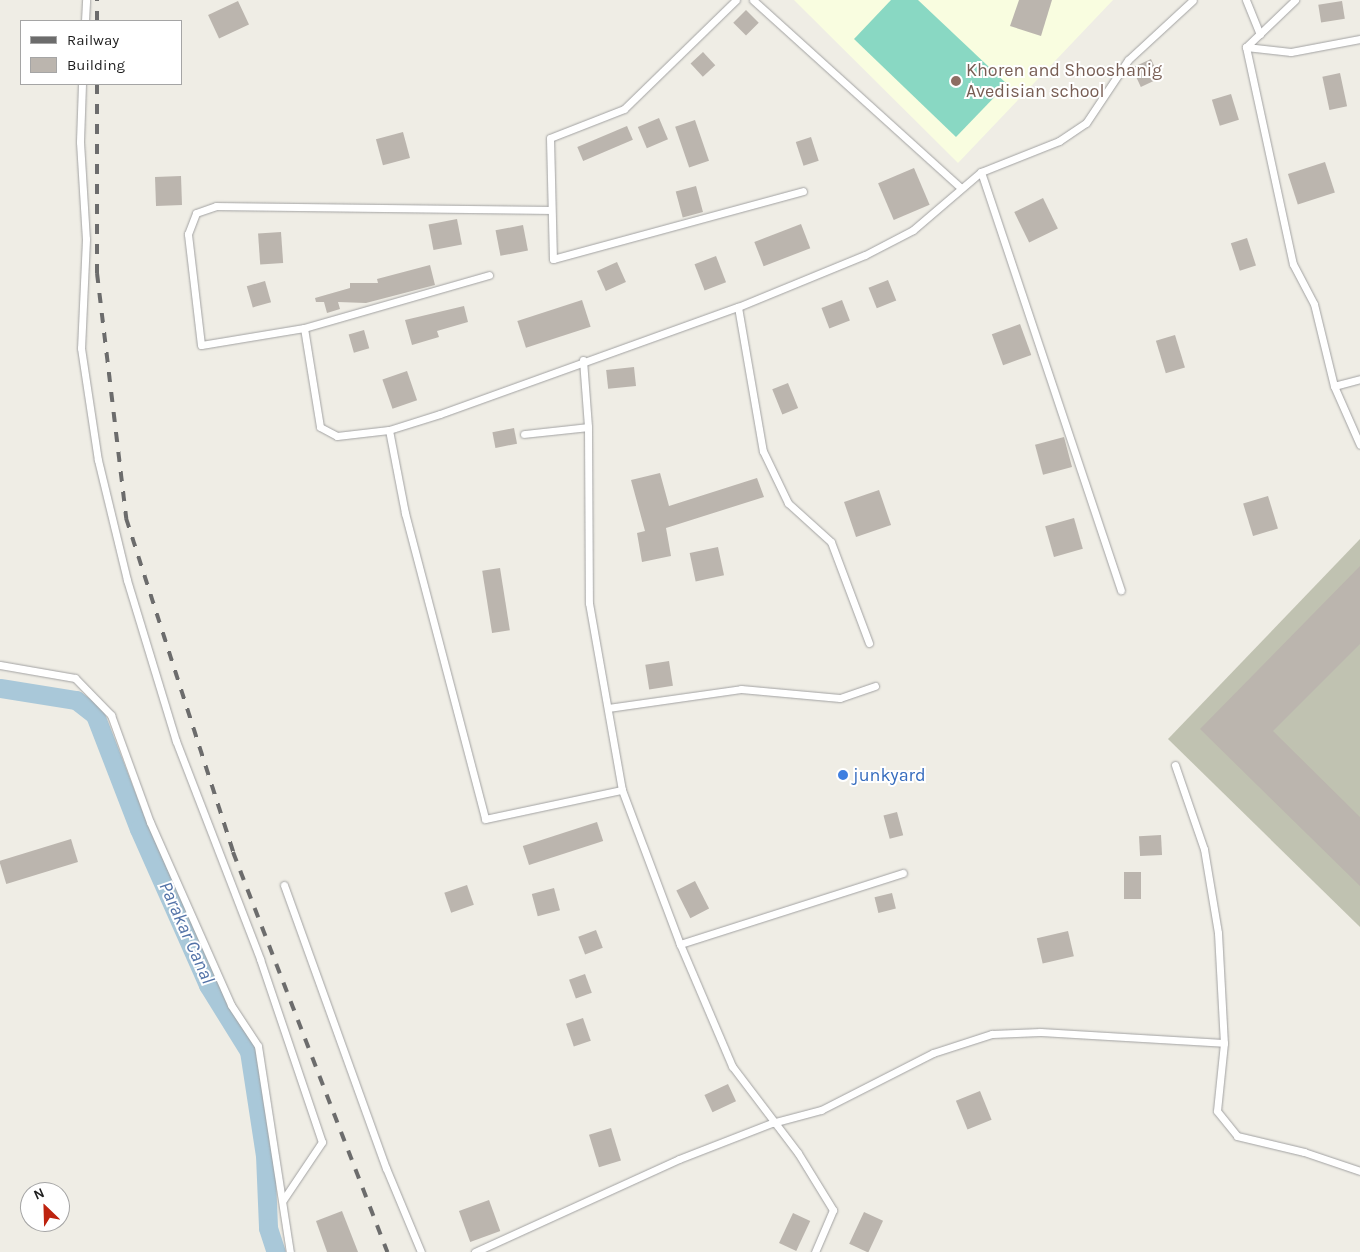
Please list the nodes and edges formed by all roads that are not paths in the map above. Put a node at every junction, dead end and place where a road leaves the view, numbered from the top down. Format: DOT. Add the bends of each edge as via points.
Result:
graph roads {
  1 [pos="86,0"];
  2 [pos="736,0"];
  3 [pos="754,0"];
  4 [pos="1193,0"];
  5 [pos="1246,0"];
  6 [pos="1295,0"];
  7 [pos="85,20"];
  8 [pos="1260,34"];
  9 [pos="1360,39"];
  10 [pos="1246,48"];
  11 [pos="82,85"];
  12 [pos="981,172"];
  13 [pos="961,188"];
  14 [pos="802,191"];
  15 [pos="550,210"];
  16 [pos="489,275"];
  17 [pos="738,307"];
  18 [pos="304,328"];
  19 [pos="583,360"];
  20 [pos="1360,379"];
  21 [pos="1334,386"];
  22 [pos="588,427"];
  23 [pos="389,430"];
  24 [pos="524,434"];
  25 [pos="1360,445"];
  26 [pos="1121,590"];
  27 [pos="869,643"];
  28 [pos="0,665"];
  29 [pos="875,686"];
  30 [pos="608,708"];
  31 [pos="1175,764"];
  32 [pos="622,790"];
  33 [pos="903,873"];
  34 [pos="284,885"];
  35 [pos="680,944"];
  36 [pos="1224,1043"];
  37 [pos="772,1123"];
  38 [pos="1360,1171"];
  39 [pos="283,1200"];
  40 [pos="290,1252"];
  41 [pos="422,1252"];
  42 [pos="475,1252"];
  43 [pos="815,1252"];
  1 -- 7 [label="lane"];
  2 -- 15 [label="lane" via="624,109 550,138"];
  3 -- 13 [label="lane"];
  4 -- 12 [label="lane" via="1128,60 1086,123 1059,141"];
  5 -- 8 [label="lane"];
  6 -- 8 [label="lane"];
  8 -- 10 [label="lane"];
  9 -- 10 [label="lane" via="1290,52"];
  10 -- 21 [label="lane" via="1293,264 1314,304"];
  11 -- 39 [label="lane" via="80,142 86,239 81,348 98,460 127,580 176,741 260,959 322,1142"];
  12 -- 13 [label="lane"];
  12 -- 26 [label="lane"];
  13 -- 17 [label="lane" via="912,230 865,255"];
  14 -- 15 [label="lane" via="553,259"];
  15 -- 18 [label="lane" via="216,206 196,213 188,234 201,345"];
  16 -- 18 [label="lane"];
  17 -- 19 [label="lane"];
  17 -- 27 [label="lane" via="764,450 788,503 831,542"];
  18 -- 23 [label="lane" via="320,427 337,436"];
  19 -- 22 [label="lane"];
  19 -- 23 [label="lane" via="537,380"];
  20 -- 21 [label="lane"];
  21 -- 25 [label="lane"];
  22 -- 24 [label="lane"];
  22 -- 30 [label="lane" via="589,603 595,656"];
  23 -- 32 [label="lane" via="407,522 485,819"];
  28 -- 39 [label="lane" via="75,678 111,715 150,822 231,1005 258,1046"];
  29 -- 30 [label="lane" via="840,698 741,689"];
  30 -- 32 [label="lane"];
  31 -- 36 [label="lane" via="1204,849 1218,933"];
  32 -- 35 [label="lane"];
  33 -- 35 [label="lane"];
  34 -- 41 [label="lane" via="386,1168"];
  35 -- 37 [label="lane" via="732,1066"];
  36 -- 37 [label="lane" via="1040,1032 992,1034 933,1053 821,1110"];
  36 -- 38 [label="lane" via="1217,1111 1237,1136 1304,1152"];
  37 -- 42 [label="lane" via="679,1159"];
  37 -- 43 [label="lane" via="798,1154 833,1210"];
  39 -- 40 [label="lane"];
}
